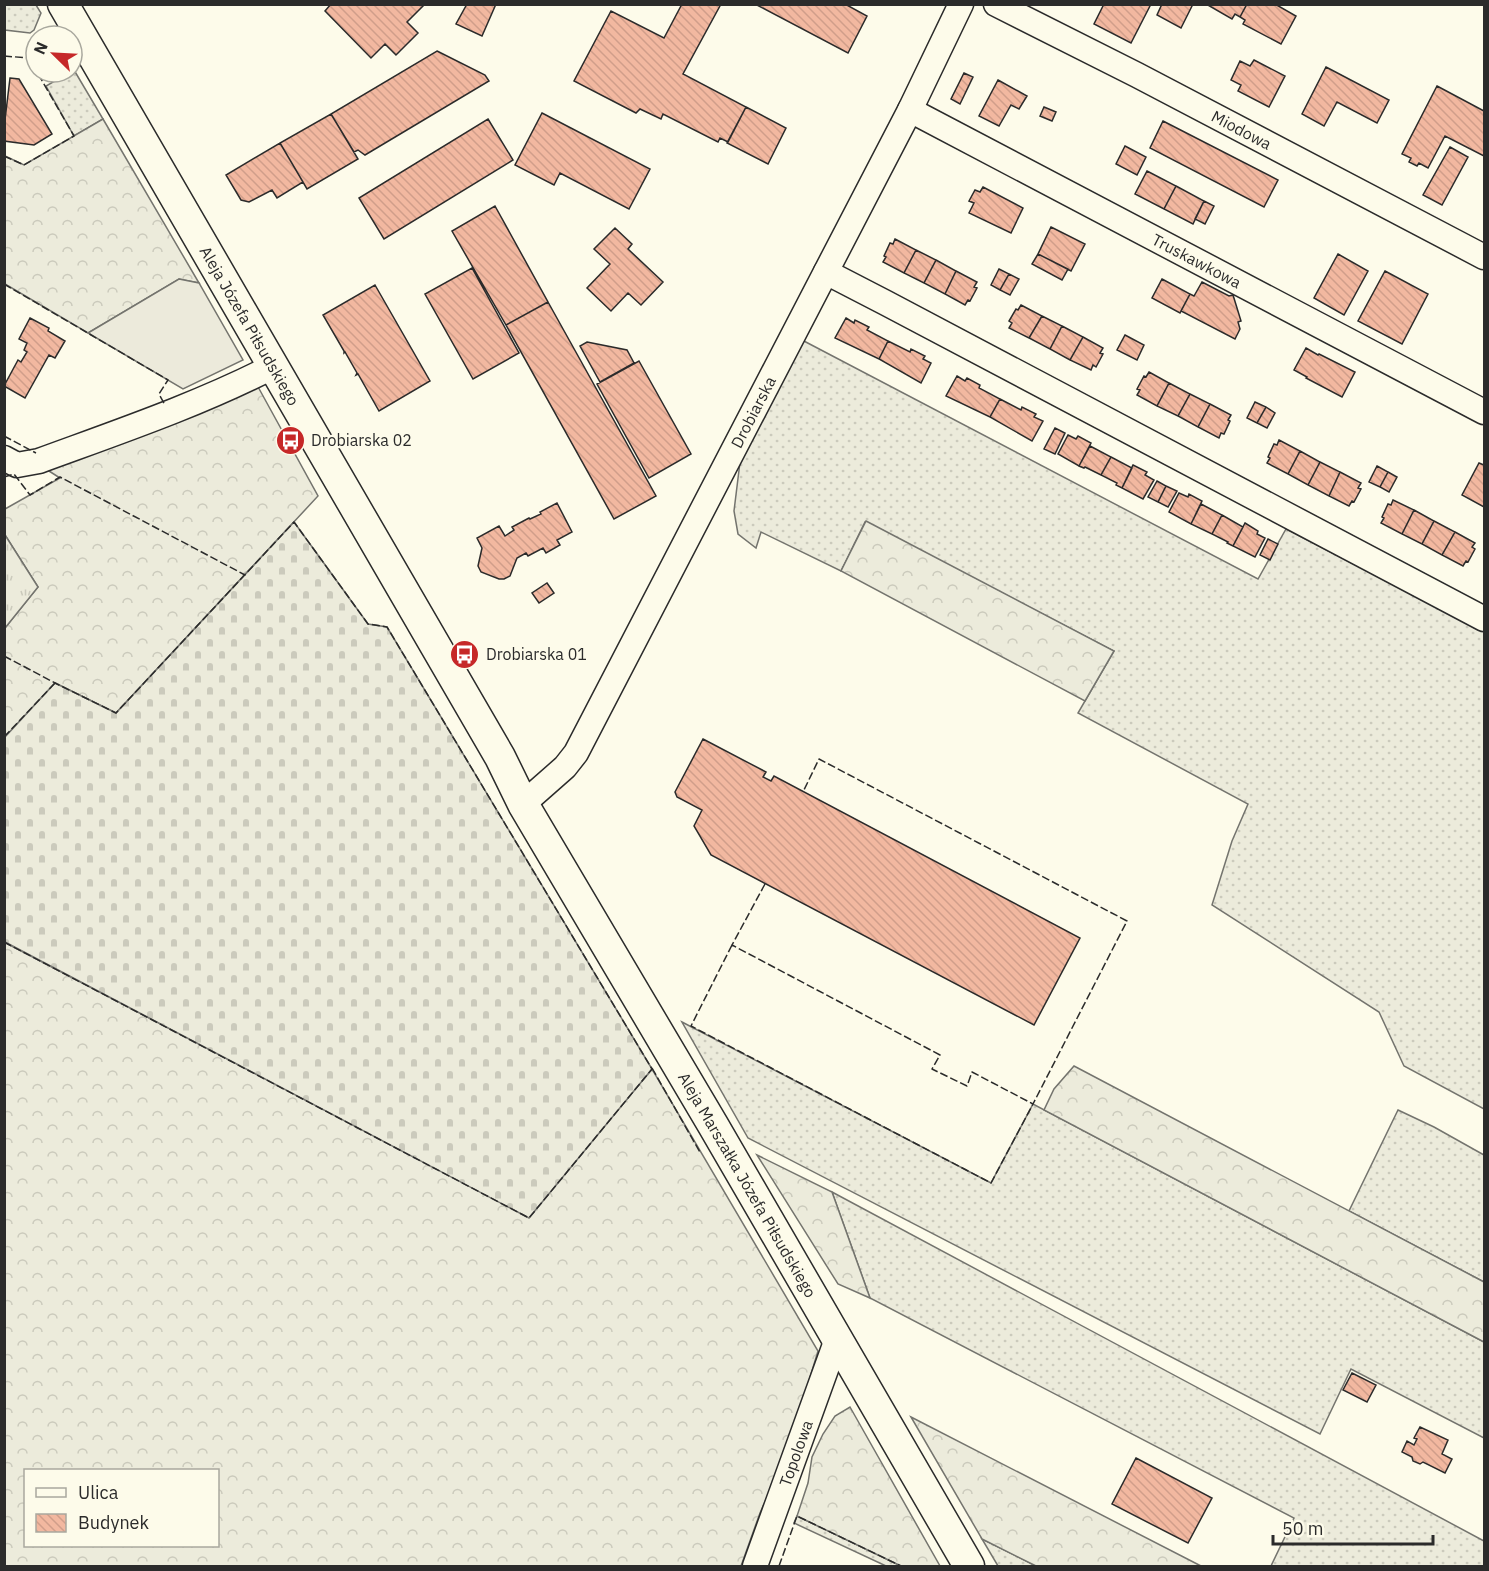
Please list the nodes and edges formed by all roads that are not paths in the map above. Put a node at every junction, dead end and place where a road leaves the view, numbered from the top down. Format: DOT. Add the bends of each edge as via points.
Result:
graph roads {
  1 [pos="63,4"];
  2 [pos="961,4"];
  3 [pos="996,4"];
  4 [pos="910,110"];
  5 [pos="1485,257"];
  6 [pos="826,273"];
  7 [pos="274,366"];
  8 [pos="1485,412"];
  9 [pos="11,462"];
  10 [pos="1485,619"];
  11 [pos="523,804"];
  12 [pos="837,1339"];
  13 [pos="755,1566"];
  14 [pos="969,1566"];
  1 -- 7 [label="main road, Aleja Józefa Piłsudskiego"];
  2 -- 4 [label="street, Drobiarska"];
  3 -- 5 [label="street, Miodowa"];
  4 -- 6 [label="street, Drobiarska"];
  4 -- 8 [label="street, Truskawkowa"];
  6 -- 10 [label="street"];
  6 -- 11 [label="street, Drobiarska" via="576,753"];
  7 -- 9 [label="street" via="201,401 39,461"];
  7 -- 11 [label="main road, Aleja Józefa Piłsudskiego" via="500,757"];
  11 -- 12 [label="main road, Aleja Marszałka Józefa Piłsudskiego"];
  12 -- 13 [label="street, Topolowa"];
  12 -- 14 [label="main road, Aleja Marszałka Józefa Piłsudskiego"];
}
